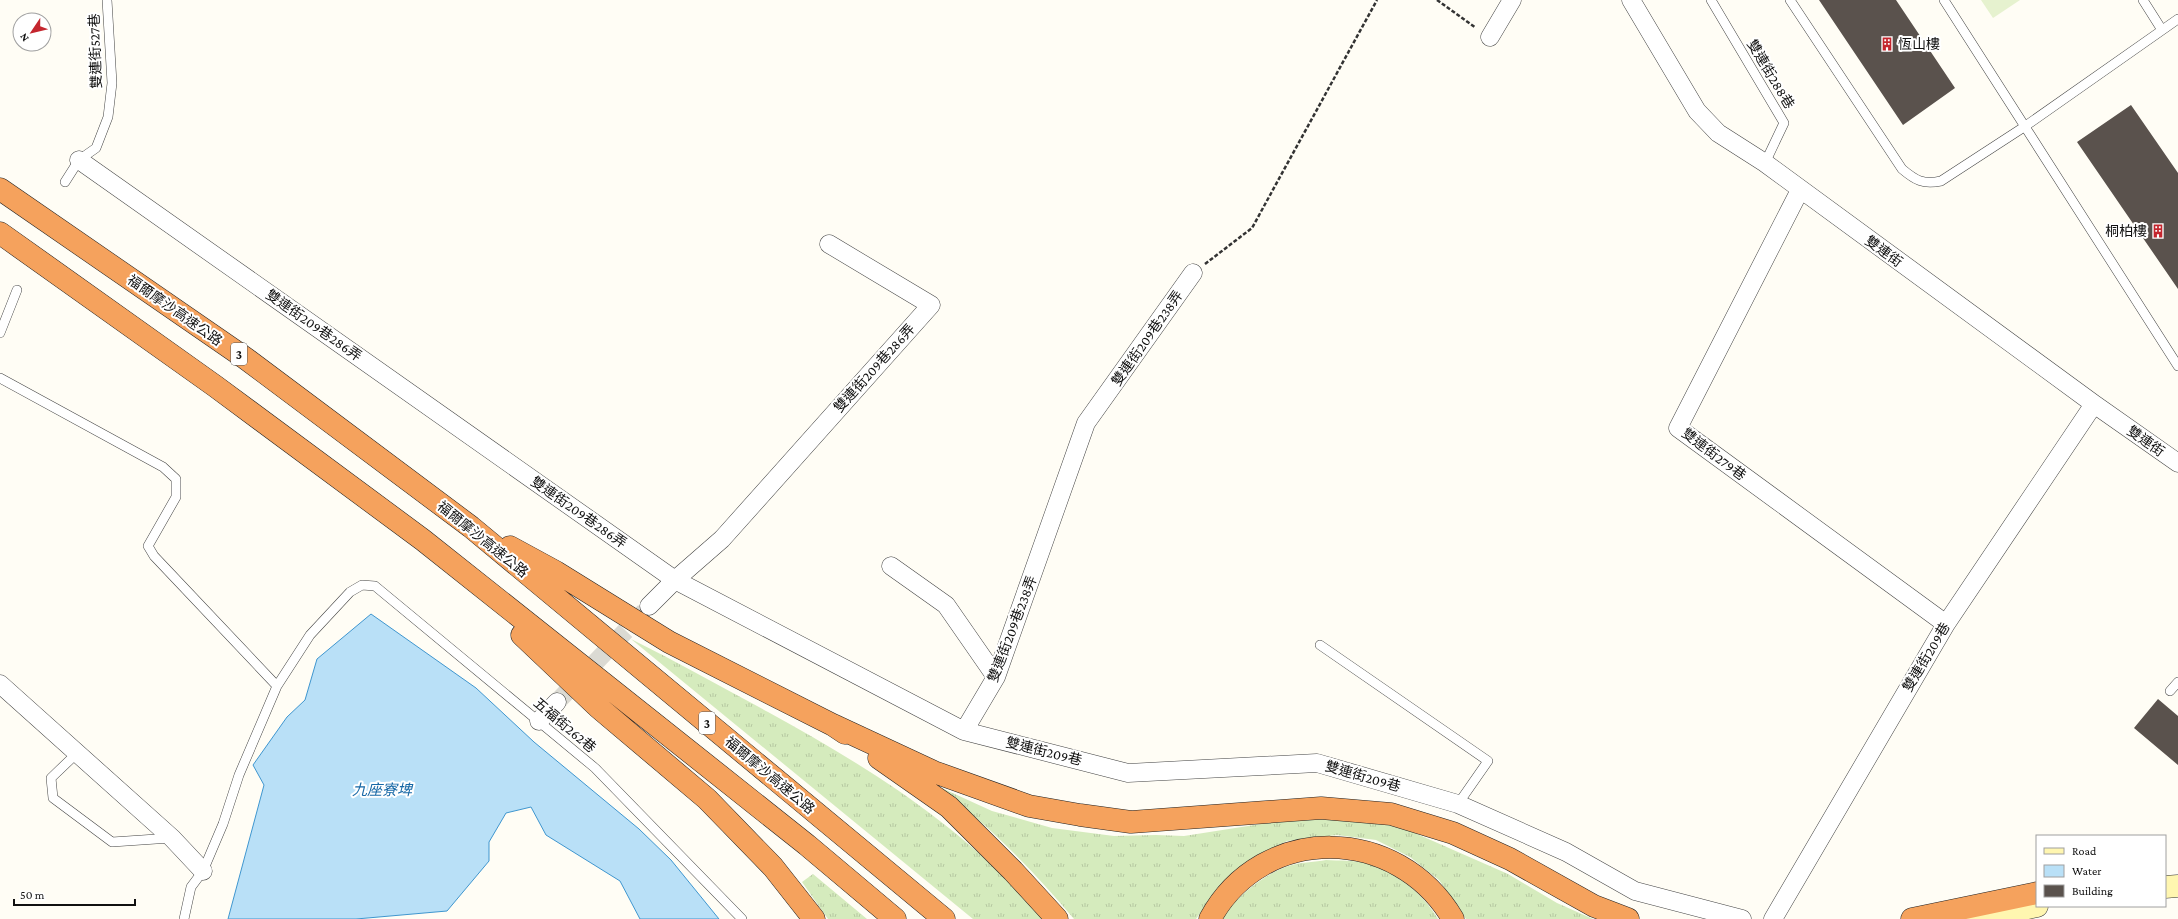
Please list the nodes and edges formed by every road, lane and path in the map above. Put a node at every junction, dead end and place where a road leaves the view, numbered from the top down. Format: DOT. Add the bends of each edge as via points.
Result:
graph roads {
  1 [pos="107,0"];
  2 [pos="1378,0"];
  3 [pos="1437,0"];
  4 [pos="1512,0"];
  5 [pos="1631,0"];
  6 [pos="1710,0"];
  7 [pos="1790,0"];
  8 [pos="1944,0"];
  9 [pos="2143,0"];
  10 [pos="2178,19"];
  11 [pos="2162,30"];
  12 [pos="1490,37"];
  13 [pos="2024,127"];
  14 [pos="79,160"];
  15 [pos="1765,163"];
  16 [pos="65,182"];
  17 [pos="0,189"];
  18 [pos="1800,190"];
  19 [pos="0,234"];
  20 [pos="829,244"];
  21 [pos="1193,273"];
  22 [pos="17,290"];
  23 [pos="0,333"];
  24 [pos="2178,366"];
  25 [pos="0,378"];
  26 [pos="2094,404"];
  27 [pos="2178,463"];
  28 [pos="471,527"];
  29 [pos="423,540"];
  30 [pos="891,566"];
  31 [pos="675,580"];
  32 [pos="650,606"];
  33 [pos="1946,624"];
  34 [pos="1320,645"];
  35 [pos="996,677"];
  36 [pos="2178,682"];
  37 [pos="0,684"];
  38 [pos="277,686"];
  39 [pos="2170,691"];
  40 [pos="557,702"];
  41 [pos="539,721"];
  42 [pos="833,725"];
  43 [pos="964,731"];
  44 [pos="76,754"];
  45 [pos="1458,804"];
  46 [pos="172,838"];
  47 [pos="203,871"];
  48 [pos="2178,886"];
  49 [pos="2166,887"];
  50 [pos="2036,893"];
  51 [pos="2036,906"];
  52 [pos="184,919"];
  53 [pos="742,919"];
  54 [pos="814,919"];
  55 [pos="895,919"];
  56 [pos="944,919"];
  57 [pos="1057,919"];
  58 [pos="1210,919"];
  59 [pos="1453,919"];
  60 [pos="1628,919"];
  61 [pos="1742,919"];
  62 [pos="1773,919"];
  63 [pos="1912,919"];
  64 [pos="1976,919"];
  1 -- 14 [label="lane, 雙連街527巷" via="112,83 108,116 96,148"];
  2 -- 21 [label="path" via="1252,228"];
  3 -- 12 [label="path"];
  4 -- 12 [label="street"];
  5 -- 15 [label="street, 雙連街" via="1697,111 1718,132"];
  6 -- 15 [label="lane, 雙連街288巷" via="1784,123"];
  7 -- 13 [label="lane" via="1902,169 1916,181 1930,184 1941,181"];
  8 -- 13 [label="lane"];
  9 -- 11 [label="lane"];
  10 -- 11 [label="lane"];
  11 -- 13 [label="lane"];
  13 -- 24 [label="lane"];
  14 -- 16 [label="lane, 雙連街527巷"];
  14 -- 31 [label="street, 雙連街209巷286弄"];
  15 -- 18 [label="street, 雙連街"];
  17 -- 28 [label="highway, 福爾摩沙高速公路 / 3" via="245,358"];
  18 -- 26 [label="street, 雙連街"];
  18 -- 33 [label="street, 雙連街279巷" via="1678,428"];
  19 -- 29 [label="highway, 3" via="215,386"];
  20 -- 31 [label="street, 雙連街209巷286弄" via="931,305 722,539"];
  21 -- 35 [label="street, 雙連街209巷238弄" via="1086,423"];
  22 -- 23 [label="lane"];
  25 -- 38 [label="lane" via="163,467 176,480 176,497 148,546 154,556"];
  26 -- 27 [label="street, 雙連街"];
  26 -- 33 [label="street, 雙連街209巷"];
  28 -- 42 [label="highway" via="556,572 668,642"];
  28 -- 56 [label="highway, 福爾摩沙高速公路 / 3"];
  29 -- 54 [label="highway" via="598,707 707,799 773,867"];
  29 -- 55 [label="highway, 3" via="801,840"];
  30 -- 35 [label="street" via="946,606"];
  31 -- 32 [label="street"];
  31 -- 43 [label="street"];
  33 -- 62 [label="street, 雙連街209巷"];
  34 -- 45 [label="lane" via="1488,761"];
  35 -- 43 [label="street, 雙連街209巷238弄"];
  36 -- 39 [label="lane"];
  37 -- 44 [label="street"];
  38 -- 41 [label="lane, 五福街262巷" via="310,635 350,592 362,585 375,586"];
  38 -- 47 [label="lane" via="239,775 223,824"];
  40 -- 41 [label="street"];
  41 -- 53 [label="lane, 五福街262巷" via="595,768"];
  42 -- 57 [label="highway" via="949,807"];
  42 -- 60 [label="highway" via="934,772 1029,806 1080,815 1130,822 1321,808 1391,814 1453,834 1510,859 1594,906"];
  43 -- 45 [label="street, 雙連街209巷" via="1128,773 1317,763"];
  44 -- 46 [label="street"];
  44 -- 46 [label="lane" via="51,778 53,798 112,842"];
  45 -- 61 [label="street, 雙連街209巷" via="1566,852 1635,891"];
  46 -- 47 [label="street"];
  47 -- 52 [label="lane" via="191,887"];
  48 -- 49 [label="main road"];
  50 -- 63 [label="highway"];
  51 -- 64 [label="main road"];
  58 -- 59 [label="highway" via="1234,888 1256,868 1280,856 1312,848 1332,847 1360,849 1387,858 1415,876 1437,897"];
}
